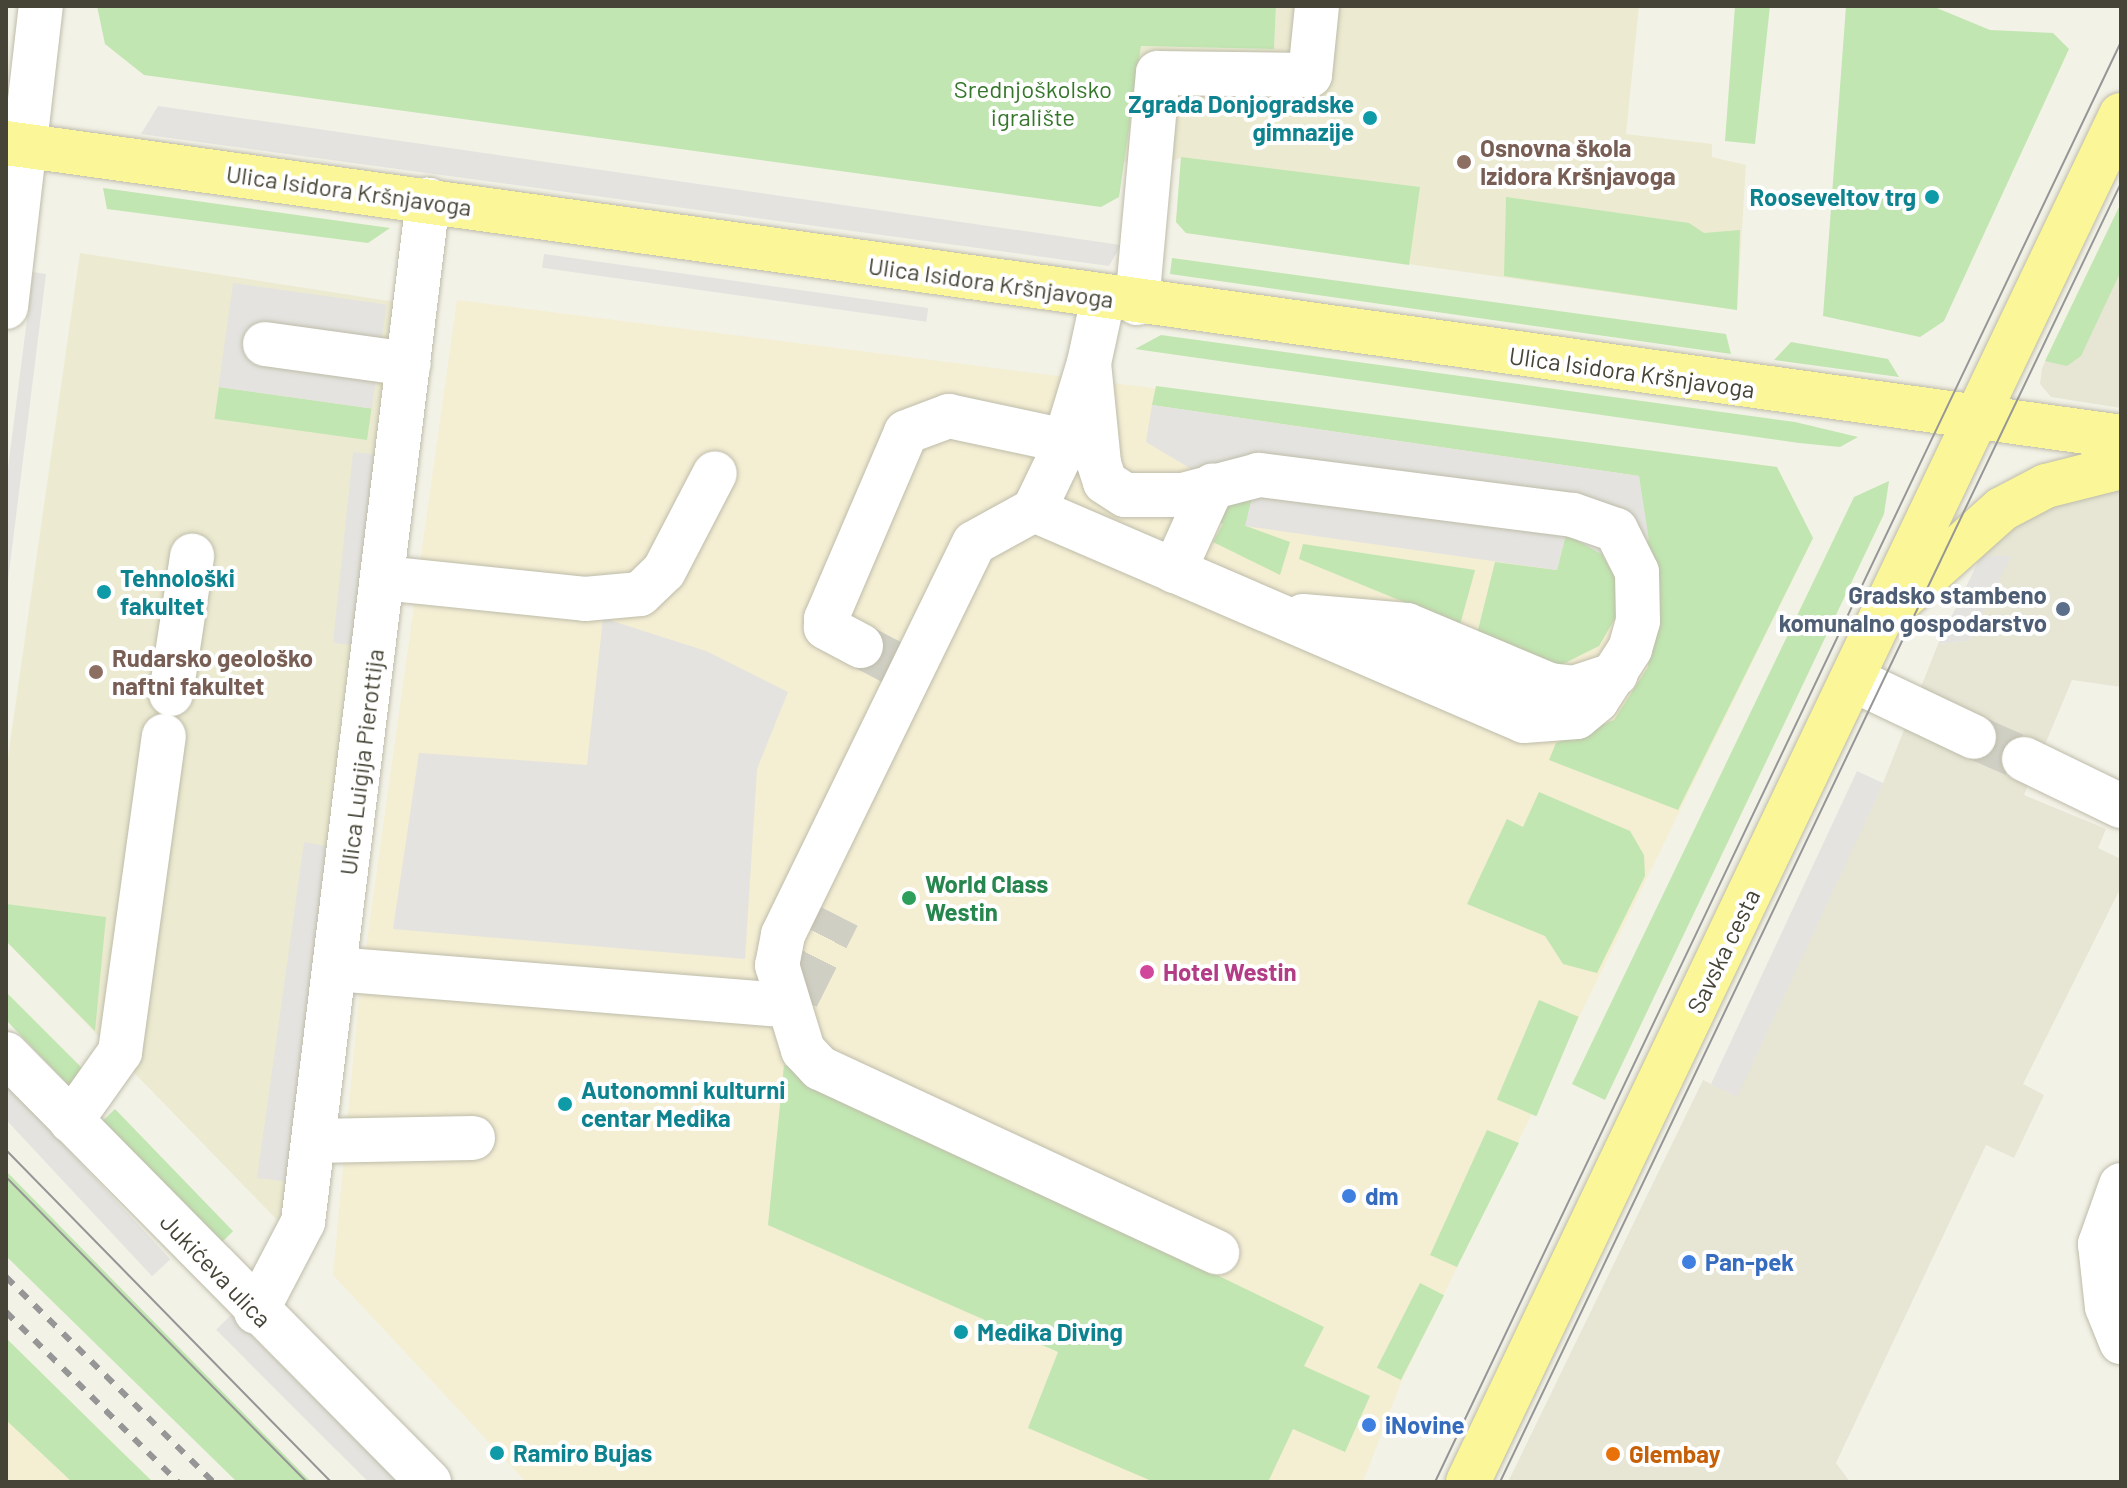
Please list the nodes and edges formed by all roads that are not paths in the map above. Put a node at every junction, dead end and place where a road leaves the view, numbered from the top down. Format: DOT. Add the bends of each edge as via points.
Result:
graph roads {
  1 [pos="41,6"];
  2 [pos="1317,6"];
  3 [pos="2121,115"];
  4 [pos="16,145"];
  5 [pos="428,200"];
  6 [pos="1120,301"];
  7 [pos="6,307"];
  8 [pos="265,344"];
  9 [pos="1089,363"];
  10 [pos="409,364"];
  11 [pos="1976,419"];
  12 [pos="2121,437"];
  13 [pos="1066,441"];
  14 [pos="2121,467"];
  15 [pos="715,473"];
  16 [pos="1213,485"];
  17 [pos="1034,510"];
  18 [pos="192,556"];
  19 [pos="1174,571"];
  20 [pos="383,578"];
  21 [pos="1881,617"];
  22 [pos="861,646"];
  23 [pos="1852,679"];
  24 [pos="171,694"];
  25 [pos="164,736"];
  26 [pos="1974,737"];
  27 [pos="2024,759"];
  28 [pos="2121,806"];
  29 [pos="335,969"];
  30 [pos="773,1004"];
  31 [pos="6,1054"];
  32 [pos="71,1121"];
  33 [pos="473,1138"];
  34 [pos="313,1141"];
  35 [pos="2121,1185"];
  36 [pos="1217,1252"];
  37 [pos="256,1312"];
  38 [pos="2121,1342"];
  39 [pos="429,1482"];
  40 [pos="1468,1482"];
  1 -- 4 [label="street"];
  2 -- 6 [label="street" via="1310,75 1158,73"];
  3 -- 11 [label="main road"];
  4 -- 5 [label="main road, Ulica Isidora Kršnjavoga"];
  4 -- 7 [label="street"];
  5 -- 6 [label="main road, Ulica Isidora Kršnjavoga"];
  5 -- 10 [label="street, Ulica Luigija Pierottija"];
  6 -- 9 [label="street"];
  6 -- 11 [label="main road, Ulica Isidora Kršnjavoga"];
  8 -- 10 [label="street"];
  9 -- 13 [label="street"];
  9 -- 16 [label="street" via="1099,463 1112,490 1145,498"];
  10 -- 20 [label="street, Ulica Luigija Pierottija"];
  11 -- 12 [label="main road, Ulica Isidora Kršnjavoga"];
  11 -- 21 [label="main road, Savska cesta"];
  13 -- 17 [label="street"];
  13 -- 22 [label="street" via="949,416 906,432 826,619 826,627"];
  14 -- 21 [label="main road" via="2046,486 2002,509"];
  15 -- 20 [label="street" via="664,571 640,594 585,599"];
  16 -- 19 [label="street"];
  16 -- 19 [label="street" via="1259,475 1597,520 1616,530 1637,572 1638,621 1616,674 1574,688 1550,685 1407,625 1276,615"];
  17 -- 19 [label="street"];
  17 -- 36 [label="street" via="974,543 783,935 777,965 803,1050 820,1068"];
  18 -- 24 [label="street"];
  20 -- 29 [label="street, Ulica Luigija Pierottija"];
  21 -- 23 [label="main road, Savska cesta"];
  23 -- 26 [label="street"];
  23 -- 40 [label="main road, Savska cesta"];
  25 -- 32 [label="street" via="120,1052"];
  27 -- 28 [label="street"];
  29 -- 30 [label="street"];
  29 -- 34 [label="street, Ulica Luigija Pierottija"];
  31 -- 32 [label="street, Jukićeva ulica"];
  32 -- 37 [label="street, Jukićeva ulica"];
  33 -- 34 [label="street"];
  34 -- 37 [label="street, Ulica Luigija Pierottija" via="298,1239"];
  35 -- 38 [label="street" via="2100,1244 2107,1307"];
  37 -- 39 [label="street, Jukićeva ulica"];
}
